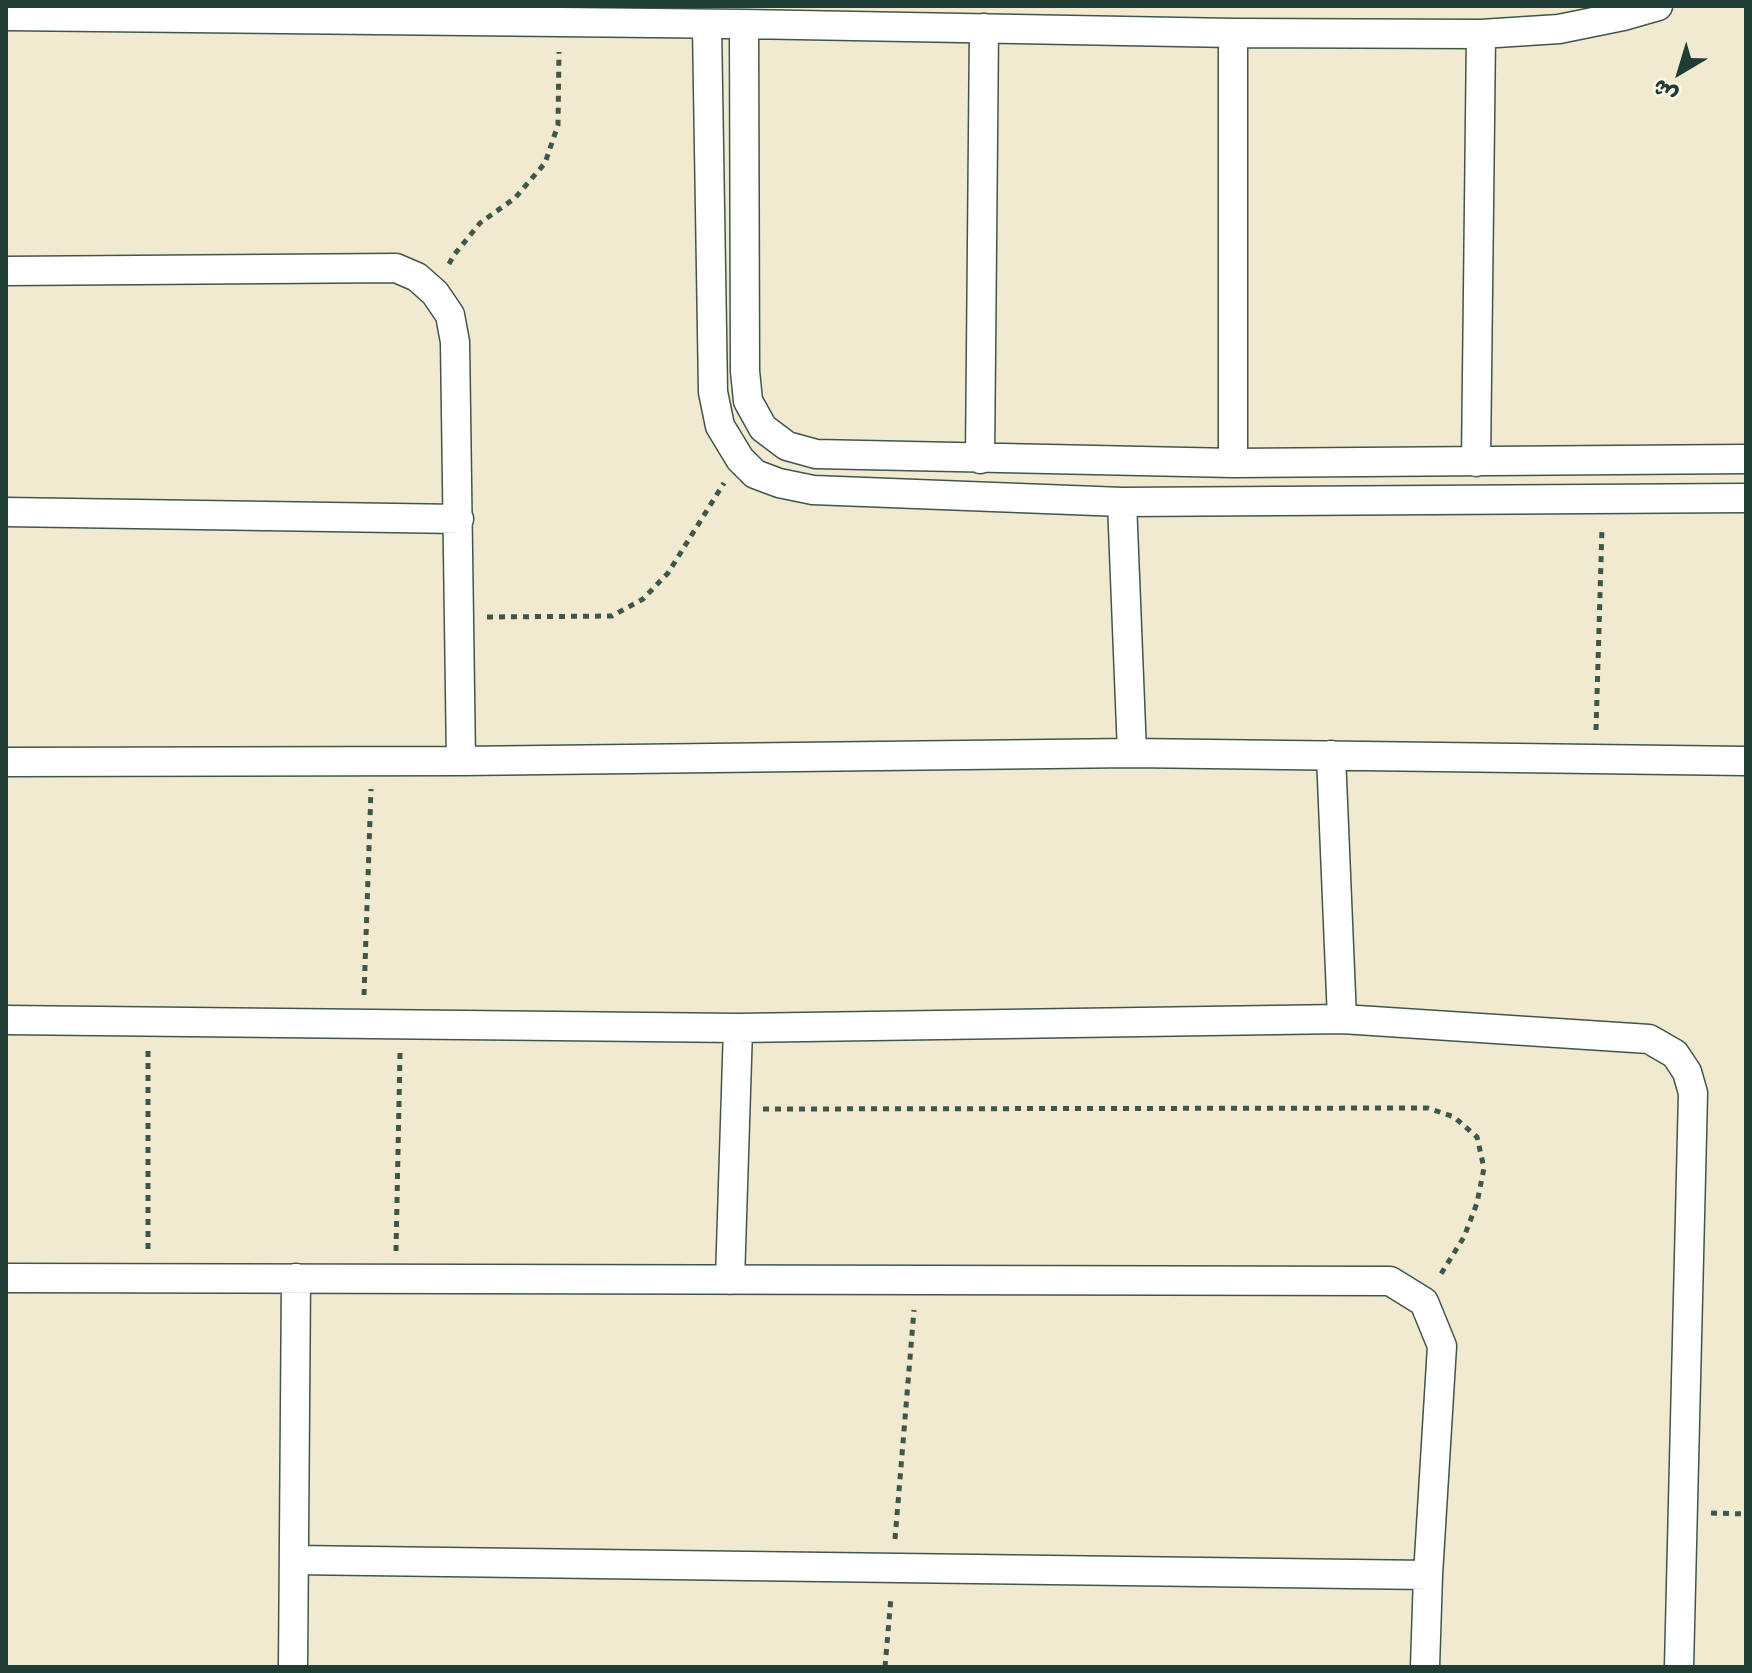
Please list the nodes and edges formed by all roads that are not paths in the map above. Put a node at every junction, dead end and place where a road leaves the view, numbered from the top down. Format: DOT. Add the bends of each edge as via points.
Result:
graph roads {
  1 [pos="1658,6"];
  2 [pos="515,14"];
  3 [pos="6,16"];
  4 [pos="744,24"];
  5 [pos="707,26"];
  6 [pos="984,28"];
  7 [pos="1233,33"];
  8 [pos="1481,34"];
  9 [pos="6,271"];
  10 [pos="980,459"];
  11 [pos="1746,459"];
  12 [pos="1476,462"];
  13 [pos="1233,463"];
  14 [pos="1746,498"];
  15 [pos="1122,502"];
  16 [pos="6,512"];
  17 [pos="459,519"];
  18 [pos="1132,753"];
  19 [pos="1331,755"];
  20 [pos="461,761"];
  21 [pos="1746,761"];
  22 [pos="6,762"];
  23 [pos="1342,1019"];
  24 [pos="6,1020"];
  25 [pos="738,1028"];
  26 [pos="6,1278"];
  27 [pos="296,1278"];
  28 [pos="730,1280"];
  29 [pos="294,1560"];
  30 [pos="1428,1575"];
  31 [pos="293,1667"];
  32 [pos="1425,1667"];
  33 [pos="1679,1667"];
  1 -- 8 [label="street" via="1559,29"];
  2 -- 3 [label="street"];
  2 -- 5 [label="street" via="559,23"];
  4 -- 5 [label="street"];
  4 -- 6 [label="street"];
  4 -- 10 [label="street" via="748,401 763,428 787,446 816,454"];
  5 -- 15 [label="street" via="713,392 720,426 740,459 755,474 813,490"];
  6 -- 7 [label="street"];
  6 -- 10 [label="street"];
  7 -- 8 [label="street"];
  7 -- 13 [label="street"];
  8 -- 12 [label="street"];
  9 -- 17 [label="street" via="396,268 417,277 450,315 455,342"];
  10 -- 13 [label="street"];
  11 -- 12 [label="street"];
  12 -- 13 [label="street"];
  14 -- 15 [label="street"];
  15 -- 18 [label="street"];
  16 -- 17 [label="street"];
  17 -- 20 [label="street"];
  18 -- 19 [label="street"];
  18 -- 20 [label="street"];
  19 -- 21 [label="street"];
  19 -- 23 [label="street"];
  20 -- 22 [label="street"];
  23 -- 25 [label="street"];
  23 -- 33 [label="street" via="1649,1039 1675,1054 1687,1072 1693,1093"];
  24 -- 25 [label="street"];
  25 -- 28 [label="street"];
  26 -- 27 [label="street"];
  27 -- 28 [label="street"];
  27 -- 29 [label="street"];
  28 -- 30 [label="street" via="1390,1281 1424,1302 1442,1346"];
  29 -- 30 [label="street"];
  29 -- 31 [label="street"];
  30 -- 32 [label="street"];
}
